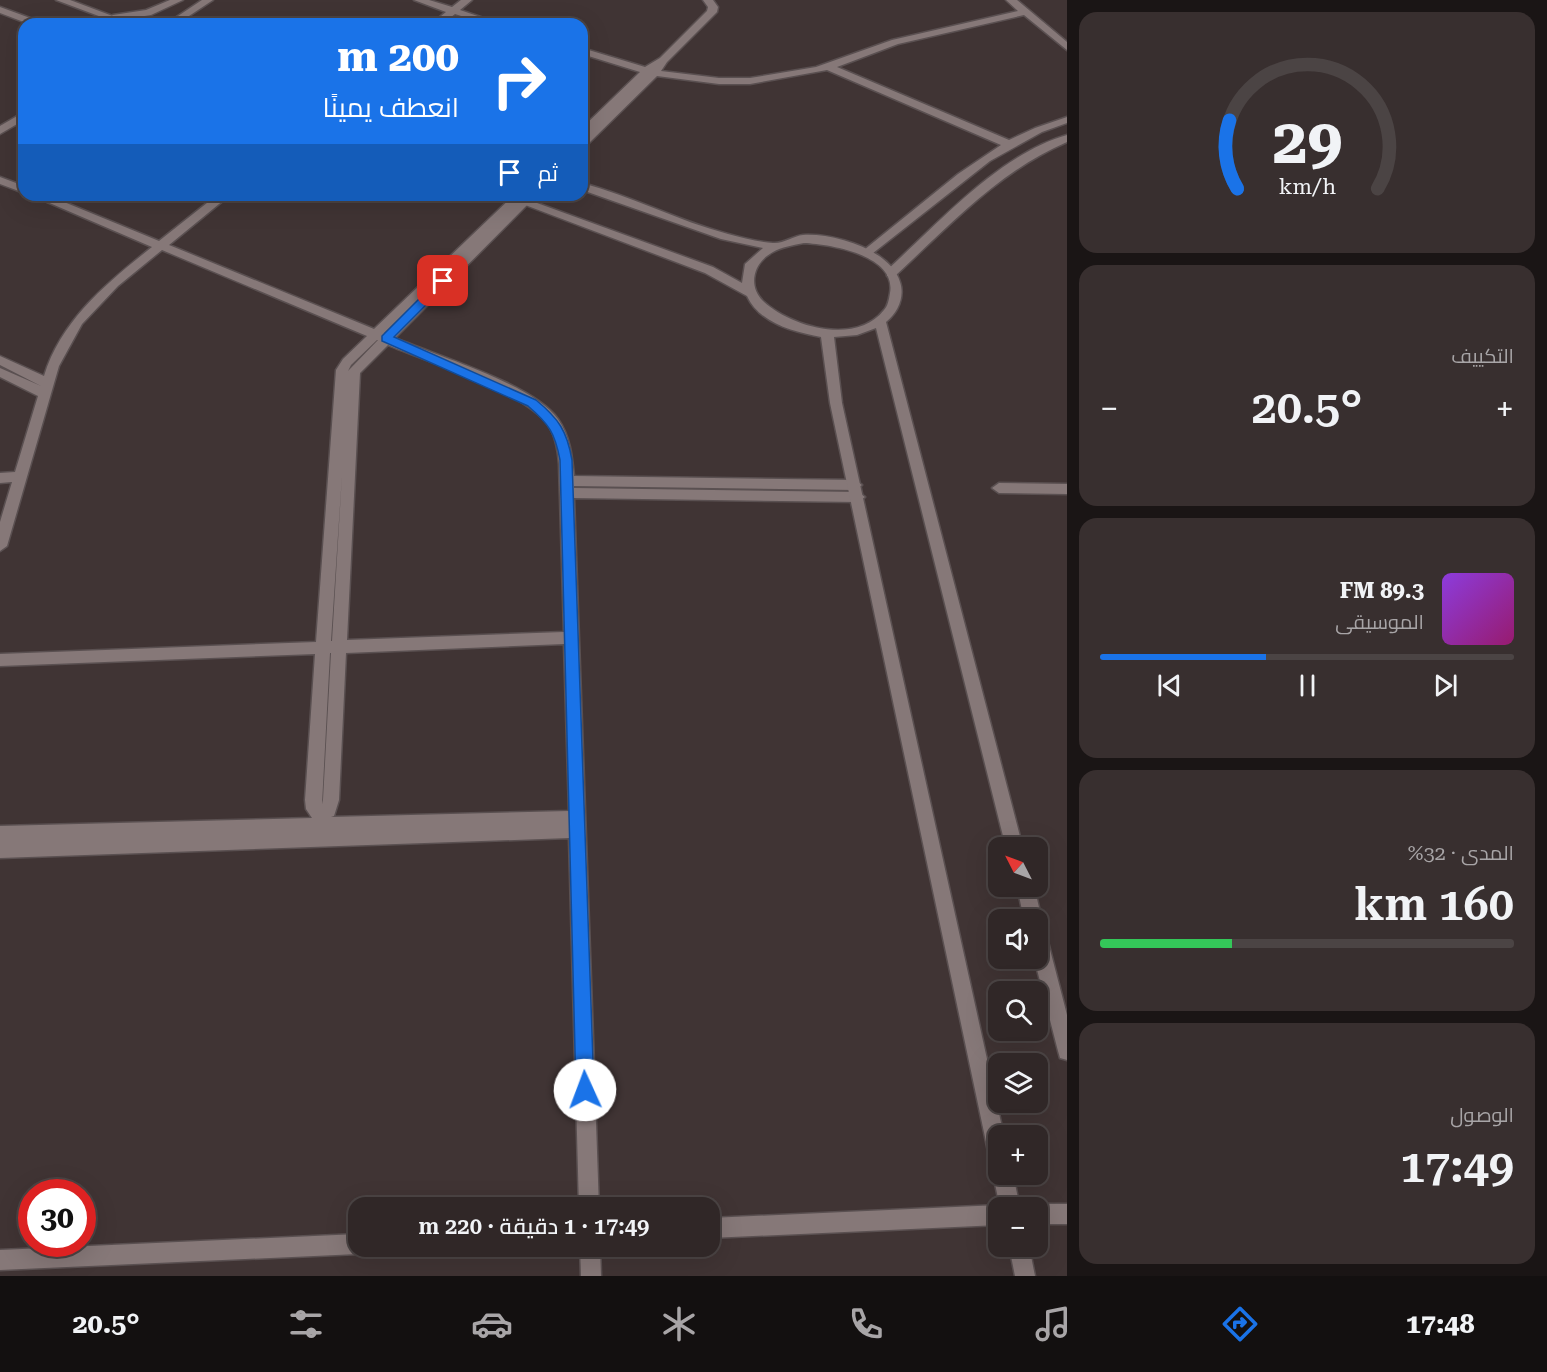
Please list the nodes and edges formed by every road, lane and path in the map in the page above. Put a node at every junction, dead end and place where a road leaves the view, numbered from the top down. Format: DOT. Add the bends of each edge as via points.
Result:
graph roads {
  1 [pos="61,0"];
  2 [pos="178,0"];
  3 [pos="208,0"];
  4 [pos="419,0"];
  5 [pos="467,0"];
  6 [pos="708,0"];
  7 [pos="1011,0"];
  8 [pos="0,10"];
  9 [pos="453,11"];
  10 [pos="1026,12"];
  11 [pos="22,18"];
  12 [pos="113,18"];
  13 [pos="180,18"];
  14 [pos="444,18"];
  15 [pos="476,18"];
  16 [pos="1067,47"];
  17 [pos="588,53"];
  18 [pos="833,65"];
  19 [pos="650,72"];
  20 [pos="18,119"];
  21 [pos="1067,120"];
  22 [pos="588,129"];
  23 [pos="0,131"];
  24 [pos="588,138"];
  25 [pos="1067,138"];
  26 [pos="1012,142"];
  27 [pos="0,180"];
  28 [pos="18,187"];
  29 [pos="588,188"];
  30 [pos="51,201"];
  31 [pos="216,201"];
  32 [pos="515,201"];
  33 [pos="529,201"];
  34 [pos="160,246"];
  35 [pos="773,247"];
  36 [pos="868,253"];
  37 [pos="891,273"];
  38 [pos="750,293"];
  39 [pos="880,321"];
  40 [pos="827,334"];
  41 [pos="381,336"];
  42 [pos="0,360"];
  43 [pos="0,372"];
  44 [pos="46,389"];
  45 [pos="0,478"];
  46 [pos="19,482"];
  47 [pos="567,487"];
  48 [pos="0,488"];
  49 [pos="999,488"];
  50 [pos="1067,489"];
  51 [pos="857,491"];
  52 [pos="0,546"];
  53 [pos="571,638"];
  54 [pos="339,647"];
  55 [pos="323,648"];
  56 [pos="0,660"];
  57 [pos="577,824"];
  58 [pos="0,834"];
  59 [pos="1012,837"];
  60 [pos="0,850"];
  61 [pos="1046,969"];
  62 [pos="1067,1050"];
  63 [pos="992,1125"];
  64 [pos="589,1197"];
  65 [pos="1048,1214"];
  66 [pos="1067,1214"];
  67 [pos="988,1215"];
  68 [pos="720,1228"];
  69 [pos="348,1244"];
  70 [pos="590,1257"];
  71 [pos="1021,1257"];
  72 [pos="0,1260"];
  73 [pos="591,1276"];
  74 [pos="1025,1276"];
  1 -- 12 [label="street"];
  2 -- 12 [label="street" via="148,13"];
  3 -- 13 [label="street"];
  4 -- 9 [label="street"];
  5 -- 9 [label="street"];
  6 -- 19 [label="street" via="712,12"];
  7 -- 10 [label="street"];
  8 -- 11 [label="street"];
  9 -- 14 [label="street"];
  9 -- 15 [label="street"];
  10 -- 16 [label="street"];
  10 -- 18 [label="street" via="895,42"];
  17 -- 19 [label="street"];
  18 -- 19 [label="street" via="750,81"];
  18 -- 26 [label="street"];
  19 -- 22 [label="street"];
  19 -- 24 [label="street"];
  20 -- 23 [label="street"];
  21 -- 26 [label="street"];
  25 -- 37 [label="street" via="1037,150 1003,173"];
  26 -- 36 [label="street" via="978,164"];
  27 -- 28 [label="street"];
  29 -- 35 [label="street" via="725,237"];
  30 -- 34 [label="street"];
  31 -- 34 [label="street"];
  32 -- 41 [label="street"];
  33 -- 38 [label="street" via="701,267"];
  34 -- 41 [label="street"];
  34 -- 44 [label="street" via="114,283 77,322 63,343"];
  35 -- 36 [label="street" via="820,239"];
  35 -- 38 [label="street" via="759,255 750,267"];
  36 -- 37 [label="street"];
  37 -- 39 [label="street" via="897,298"];
  38 -- 40 [label="street" via="770,316 806,332"];
  39 -- 40 [label="street" via="857,331"];
  39 -- 59 [label="street"];
  40 -- 51 [label="street" via="836,403"];
  41 -- 47 [label="street" via="532,403 551,419 562,438"];
  41 -- 54 [label="street" via="353,378"];
  41 -- 55 [label="street" via="347,362 340,378"];
  42 -- 44 [label="street"];
  43 -- 44 [label="street"];
  44 -- 46 [label="street"];
  45 -- 46 [label="street"];
  46 -- 48 [label="street"];
  46 -- 52 [label="street"];
  47 -- 51 [label="street"];
  47 -- 53 [label="street"];
  49 -- 50 [label="street"];
  51 -- 63 [label="street"];
  53 -- 54 [label="street"];
  53 -- 57 [label="street"];
  54 -- 55 [label="street"];
  54 -- 55 [label="street" via="331,800 329,808 321,813 314,809 313,800"];
  55 -- 56 [label="street"];
  57 -- 58 [label="street"];
  57 -- 60 [label="street"];
  57 -- 64 [label="street"];
  61 -- 62 [label="street"];
  65 -- 66 [label="street"];
  67 -- 68 [label="street"];
  69 -- 72 [label="street"];
  70 -- 73 [label="street"];
  71 -- 74 [label="street"];
}
